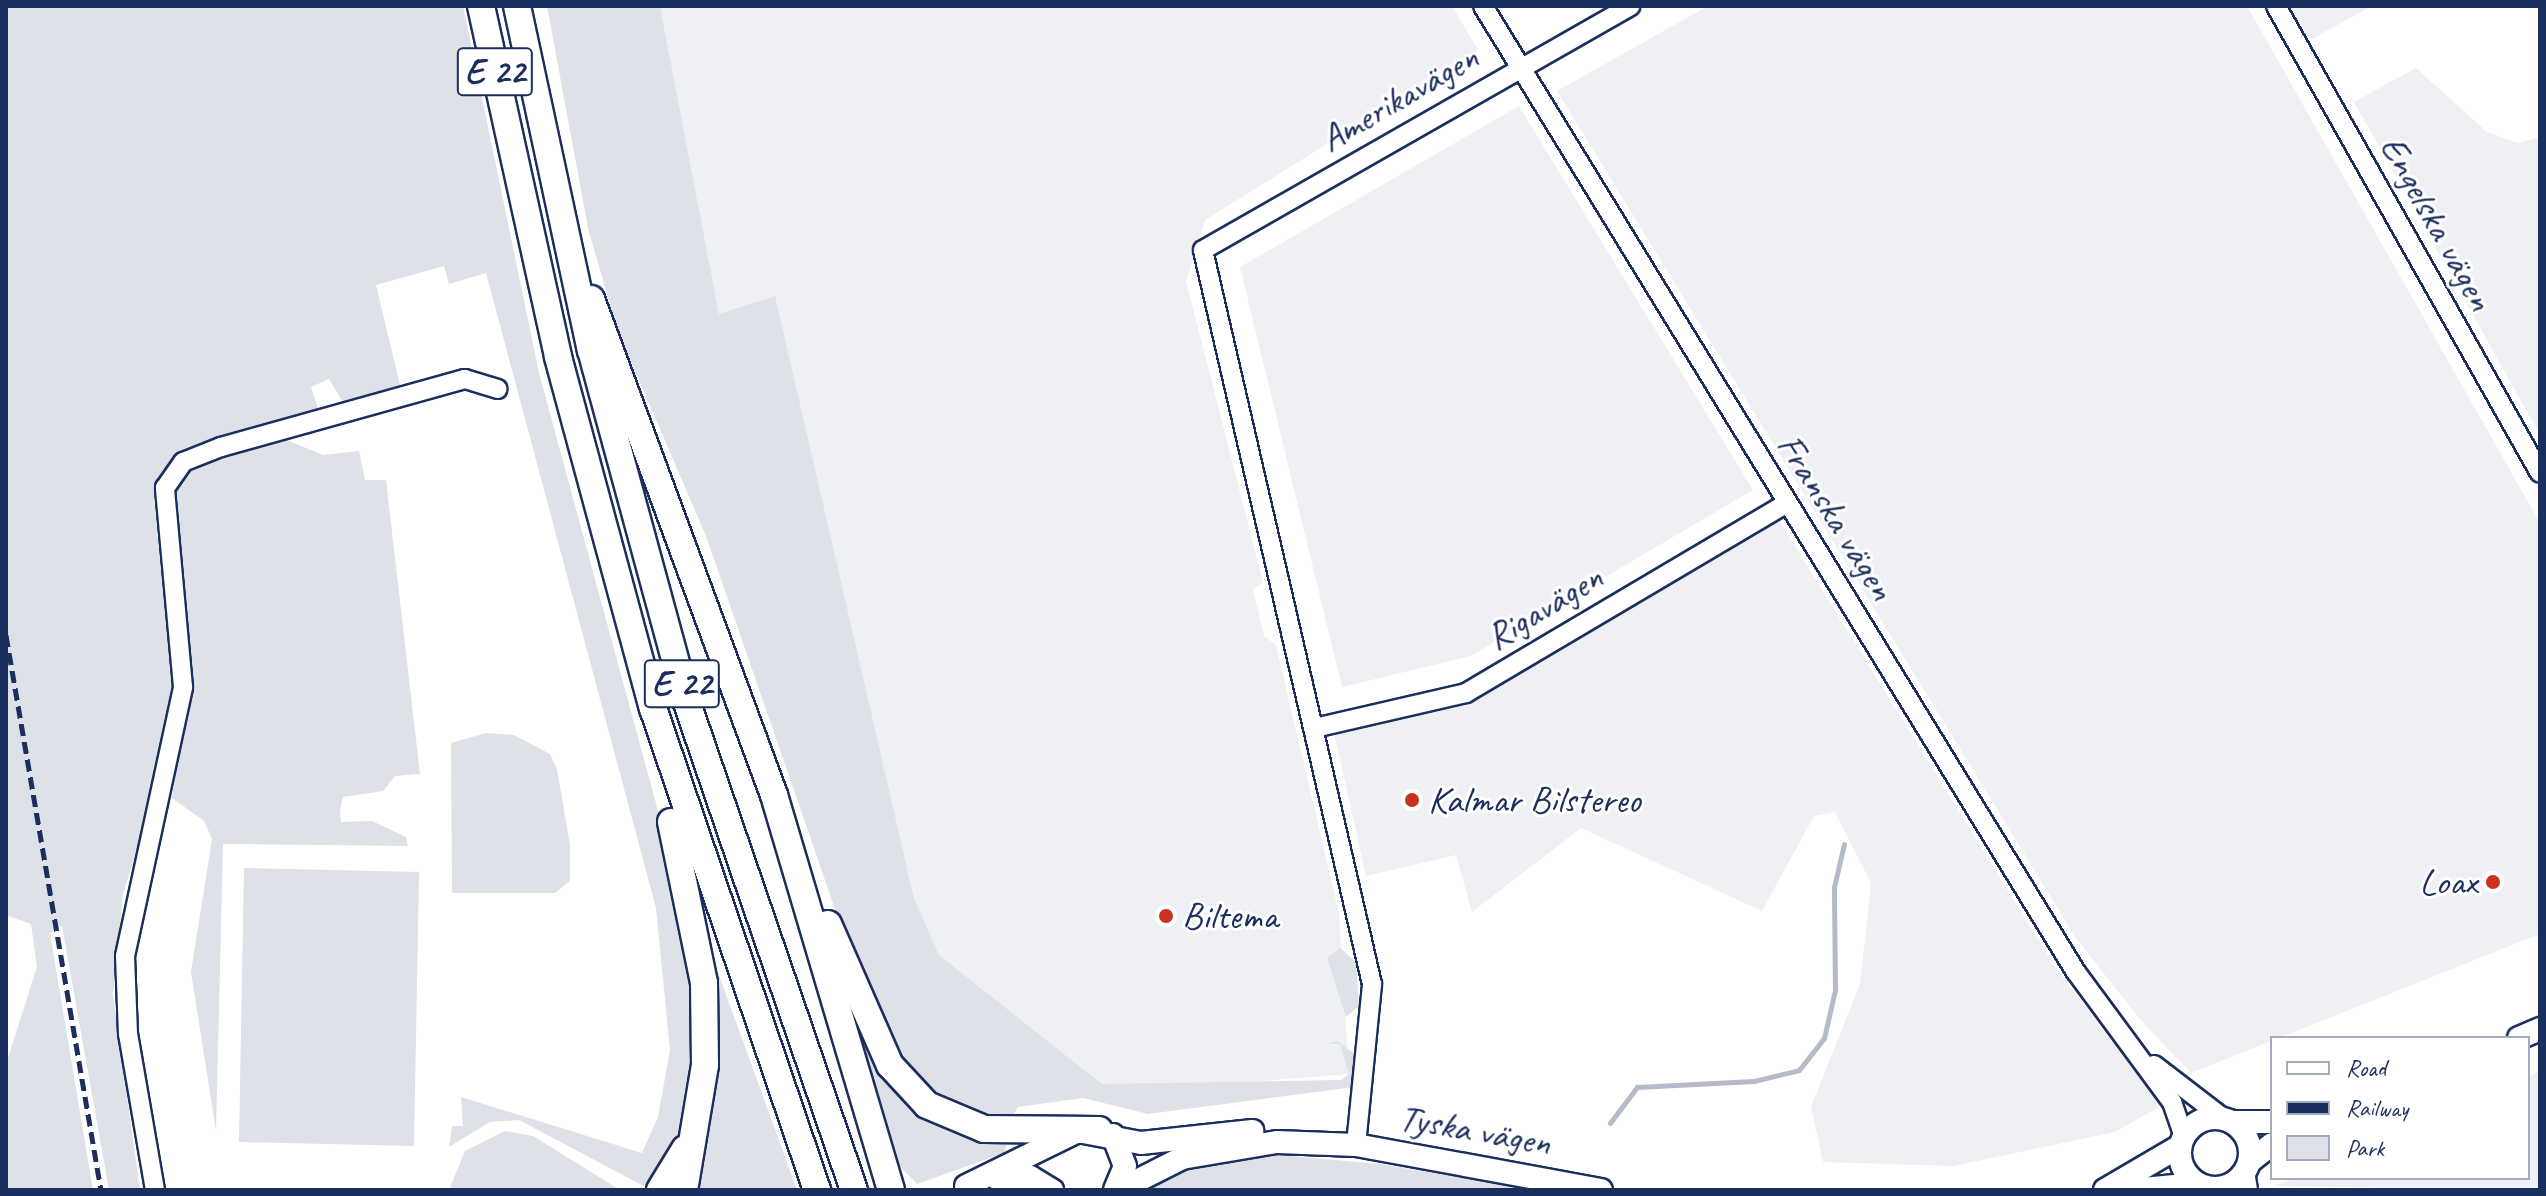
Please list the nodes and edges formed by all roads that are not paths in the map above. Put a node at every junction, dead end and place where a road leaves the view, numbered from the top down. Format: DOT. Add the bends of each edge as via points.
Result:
graph roads {
  1 [pos="481,6"];
  2 [pos="517,6"];
  3 [pos="1483,6"];
  4 [pos="1630,6"];
  5 [pos="2276,6"];
  6 [pos="1522,69"];
  7 [pos="565,239"];
  8 [pos="497,389"];
  9 [pos="2540,473"];
  10 [pos="1787,503"];
  11 [pos="653,708"];
  12 [pos="1319,727"];
  13 [pos="774,795"];
  14 [pos="2142,1057"];
  15 [pos="2228,1120"];
  16 [pos="2270,1122"];
  17 [pos="695,1132"];
  18 [pos="1106,1133"];
  19 [pos="2182,1141"];
  20 [pos="1346,1144"];
  21 [pos="2270,1146"];
  22 [pos="2247,1174"];
  23 [pos="2205,1187"];
  24 [pos="960,1188"];
  25 [pos="155,1190"];
  26 [pos="660,1190"];
  27 [pos="684,1190"];
  28 [pos="817,1190"];
  29 [pos="854,1190"];
  30 [pos="891,1190"];
  31 [pos="1052,1190"];
  32 [pos="1117,1190"];
  33 [pos="1601,1190"];
  34 [pos="2105,1190"];
  35 [pos="2132,1190"];
  1 -- 11 [label="highway, E 22" via="558,357"];
  2 -- 7 [label="highway, E 22"];
  3 -- 6 [label="street, Franska vägen"];
  4 -- 6 [label="street, Amerikavägen"];
  5 -- 9 [label="street, Engelska vägen"];
  6 -- 10 [label="street, Franska vägen"];
  6 -- 12 [label="street, Amerikavägen" via="1203,250"];
  7 -- 13 [label="highway" via="641,421"];
  7 -- 29 [label="highway, E 22" via="686,700"];
  8 -- 25 [label="street" via="465,379 221,447 183,462 165,488 183,687 125,956 128,1034"];
  10 -- 12 [label="street, Rigavägen" via="1466,693"];
  10 -- 14 [label="street, Franska vägen" via="2076,972"];
  11 -- 17 [label="highway" via="704,983 705,1065"];
  11 -- 28 [label="highway, E 22"];
  12 -- 20 [label="street" via="1372,984"];
  13 -- 18 [label="highway" via="873,1032 911,1093 951,1120 984,1129"];
  13 -- 30 [label="highway"];
  14 -- 15 [label="street, Franska vägen"];
  14 -- 19 [label="street, Franska vägen" via="2172,1102"];
  15 -- 16 [label="main road"];
  15 -- 19 [label="main road" via="2199,1122"];
  15 -- 22 [label="main road" via="2248,1141"];
  17 -- 26 [label="highway"];
  17 -- 27 [label="highway"];
  18 -- 20 [label="main road, Tyska vägen" via="1141,1143 1253,1130"];
  18 -- 24 [label="main road" via="1069,1134"];
  18 -- 32 [label="main road" via="1125,1166"];
  19 -- 23 [label="main road" via="2182,1166"];
  19 -- 34 [label="main road"];
  20 -- 32 [label="main road, Tyska vägen" via="1214,1150 1165,1164"];
  20 -- 33 [label="main road, Tyska vägen"];
  21 -- 22 [label="main road"];
  22 -- 23 [label="main road" via="2231,1185"];
  23 -- 35 [label="main road"];
  24 -- 31 [label="main road" via="1021,1176"];
}
